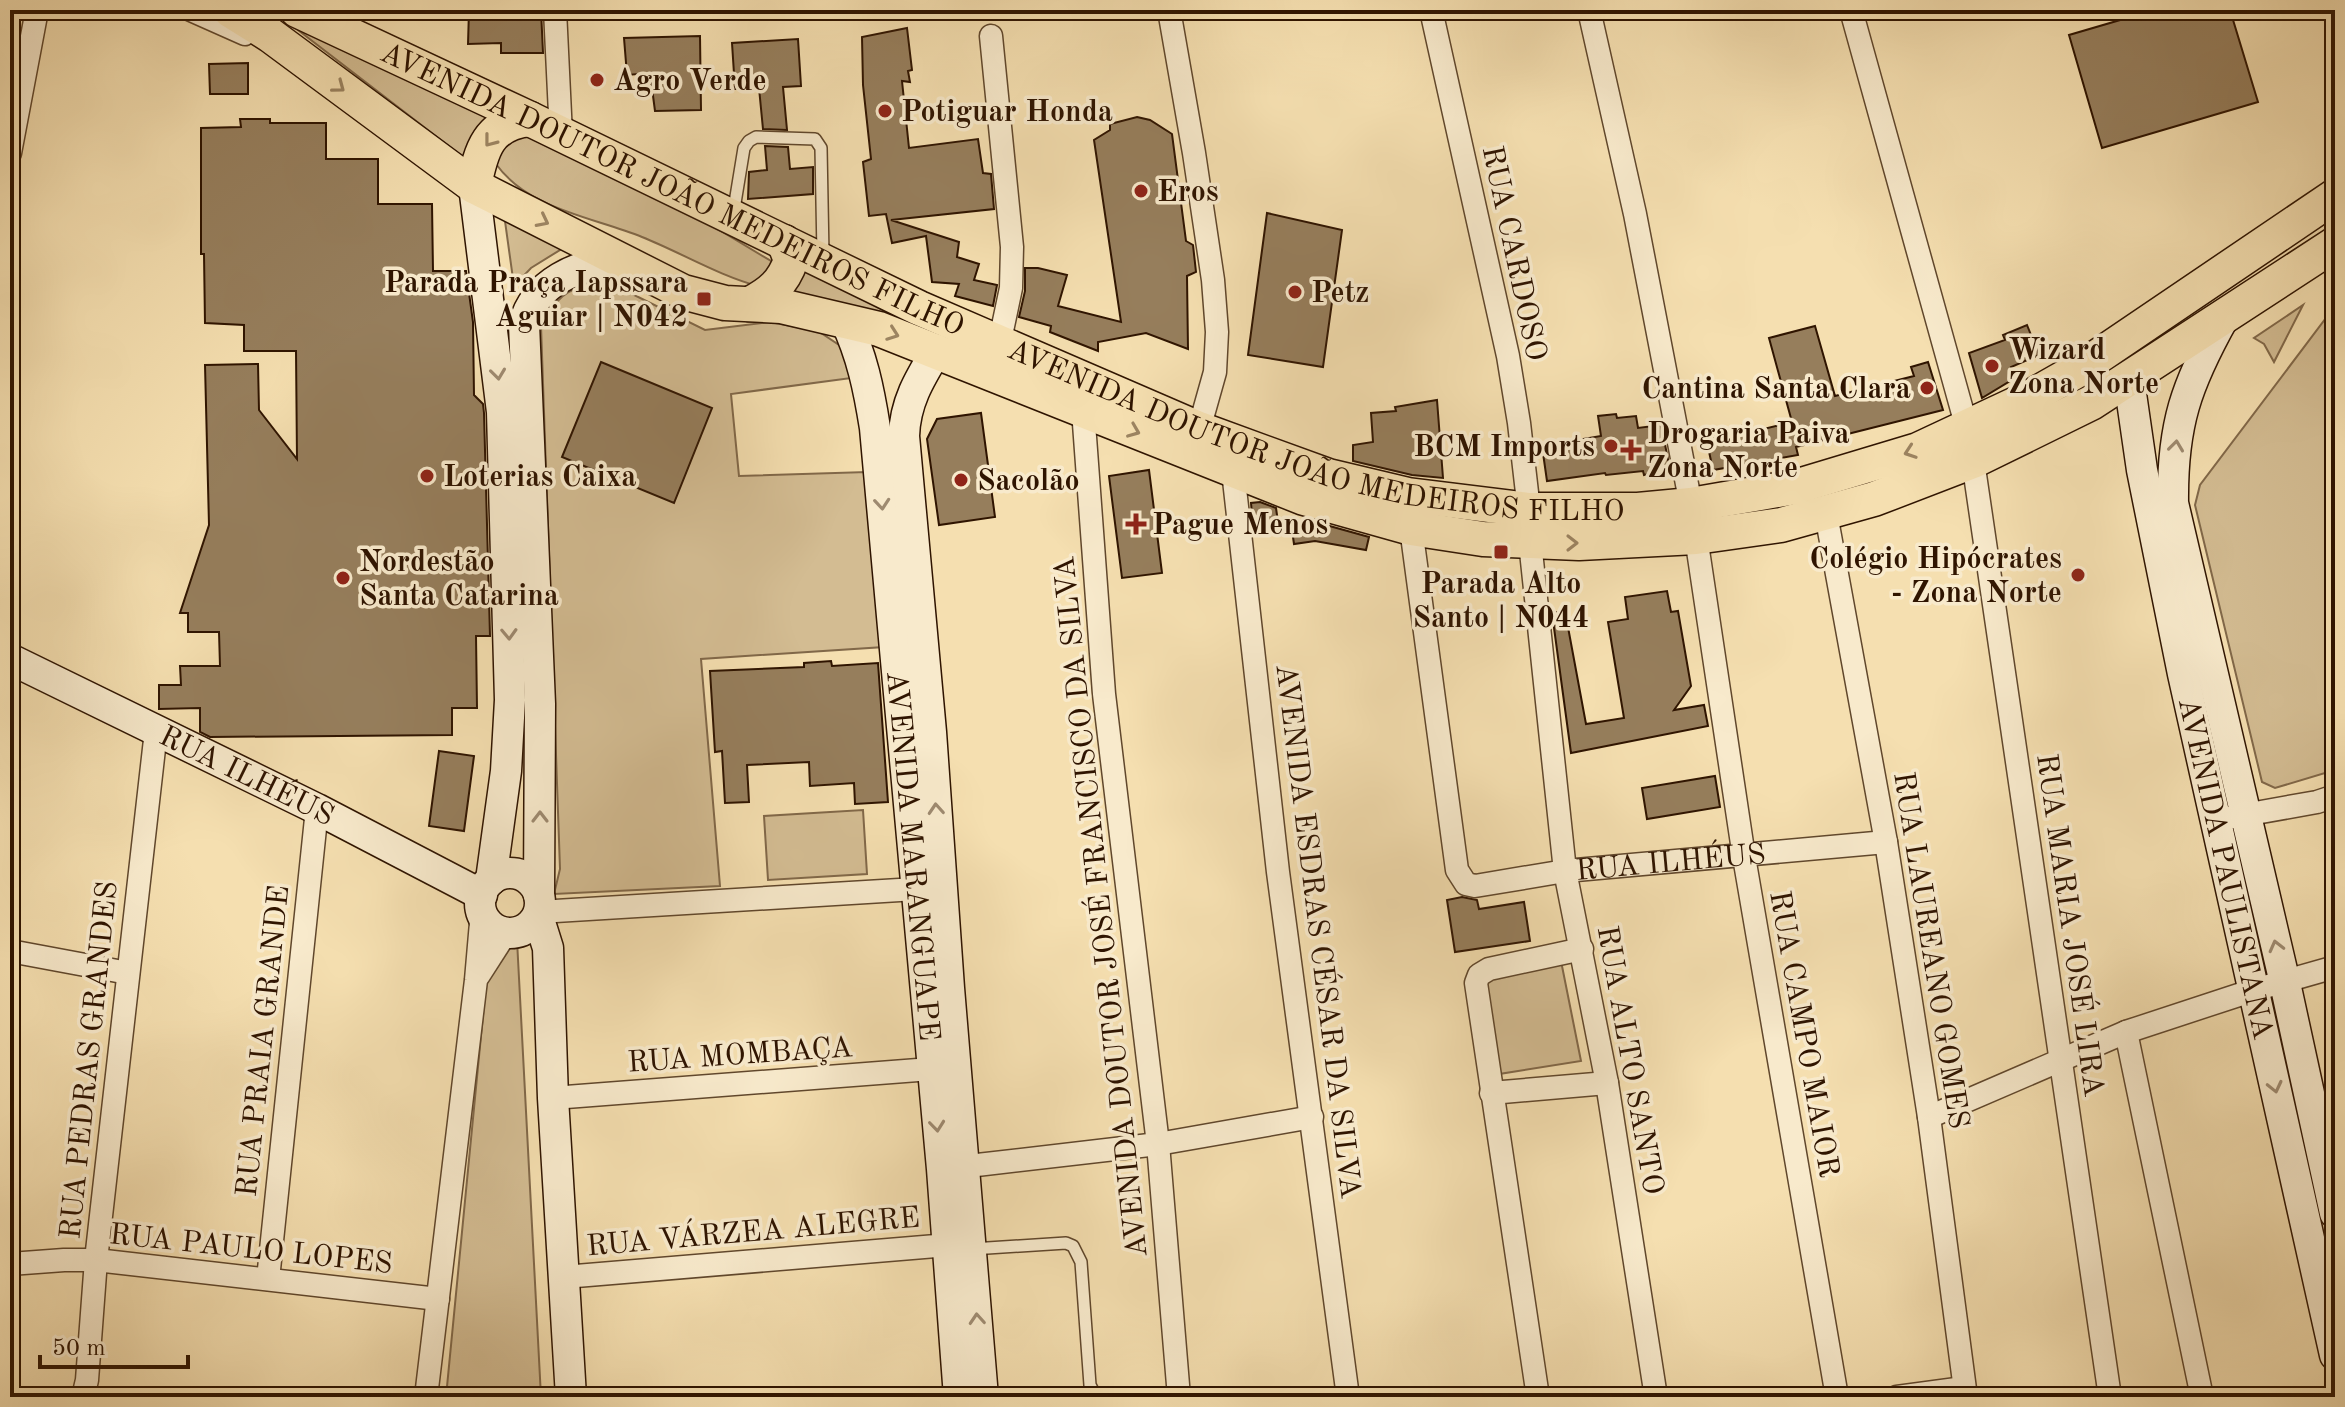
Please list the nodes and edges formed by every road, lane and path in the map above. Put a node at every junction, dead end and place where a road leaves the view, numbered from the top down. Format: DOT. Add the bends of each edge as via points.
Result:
graph roads {
  1 [pos="37,10"];
  2 [pos="191,10"];
  3 [pos="230,10"];
  4 [pos="297,10"];
  5 [pos="555,10"];
  6 [pos="1169,10"];
  7 [pos="1431,10"];
  8 [pos="1589,10"];
  9 [pos="1851,10"];
  10 [pos="991,36"];
  11 [pos="302,59"];
  12 [pos="530,119"];
  13 [pos="561,135"];
  14 [pos="10,153"];
  15 [pos="474,186"];
  16 [pos="2335,196"];
  17 [pos="733,219"];
  18 [pos="784,242"];
  19 [pos="2335,244"];
  20 [pos="2265,245"];
  21 [pos="2335,256"];
  22 [pos="617,258"];
  23 [pos="823,260"];
  24 [pos="2262,291"];
  25 [pos="750,304"];
  26 [pos="2224,317"];
  27 [pos="845,320"];
  28 [pos="999,345"];
  29 [pos="937,350"];
  30 [pos="2129,380"];
  31 [pos="1083,410"];
  32 [pos="502,412"];
  33 [pos="1199,429"];
  34 [pos="1970,445"];
  35 [pos="892,461"];
  36 [pos="2142,470"];
  37 [pos="1233,471"];
  38 [pos="531,499"];
  39 [pos="1826,514"];
  40 [pos="1694,521"];
  41 [pos="1526,531"];
  42 [pos="1438,538"];
  43 [pos="1474,551"];
  44 [pos="10,659"];
  45 [pos="2208,659"];
  46 [pos="156,731"];
  47 [pos="2335,796"];
  48 [pos="317,809"];
  49 [pos="2230,818"];
  50 [pos="1886,842"];
  51 [pos="1744,857"];
  52 [pos="1565,871"];
  53 [pos="916,889"];
  54 [pos="485,895"];
  55 [pos="527,918"];
  56 [pos="1582,949"];
  57 [pos="10,951"];
  58 [pos="2335,967"];
  59 [pos="128,973"];
  60 [pos="476,980"];
  61 [pos="2285,983"];
  62 [pos="949,988"];
  63 [pos="2254,990"];
  64 [pos="2126,1032"];
  65 [pos="2061,1058"];
  66 [pos="931,1069"];
  67 [pos="1607,1083"];
  68 [pos="1491,1093"];
  69 [pos="553,1098"];
  70 [pos="1312,1117"];
  71 [pos="1929,1117"];
  72 [pos="1158,1144"];
  73 [pos="2328,1150"];
  74 [pos="953,1168"];
  75 [pos="2335,1213"];
  76 [pos="960,1247"];
  77 [pos="96,1260"];
  78 [pos="10,1264"];
  79 [pos="564,1277"];
  80 [pos="268,1279"];
  81 [pos="438,1299"];
  82 [pos="2335,1355"];
  83 [pos="1965,1393"];
  84 [pos="83,1397"];
  85 [pos="426,1397"];
  86 [pos="571,1397"];
  87 [pos="959,1397"];
  88 [pos="983,1397"];
  89 [pos="1096,1397"];
  90 [pos="1179,1397"];
  91 [pos="1348,1397"];
  92 [pos="1538,1397"];
  93 [pos="1656,1397"];
  94 [pos="1837,1397"];
  95 [pos="1897,1397"];
  96 [pos="2110,1397"];
  97 [pos="2202,1397"];
  1 -- 14 [label="street"];
  2 -- 11 [label="street, AVENIDA DOUTOR JOÃO MEDEIROS FILHO"];
  3 -- 11 [label="main road, AVENIDA DOUTOR JOÃO MEDEIROS FILHO"];
  4 -- 12 [label="main road, AVENIDA DOUTOR JOÃO MEDEIROS FILHO"];
  5 -- 13 [label="street"];
  6 -- 33 [label="street" via="1217,332 1215,372"];
  7 -- 41 [label="street, RUA CARDOSO" via="1508,356 1519,423"];
  8 -- 40 [label="street, RUA CAMPO MAIOR"];
  9 -- 34 [label="street, RUA MARIA JOSÉ LIRA"];
  10 -- 28 [label="street" via="1012,247 1011,288"];
  11 -- 15 [label="main road, AVENIDA DOUTOR JOÃO MEDEIROS FILHO, one-way"];
  12 -- 13 [label="main road, AVENIDA DOUTOR JOÃO MEDEIROS FILHO"];
  12 -- 15 [label="main road, one-way" via="497,131 487,141"];
  13 -- 17 [label="main road, AVENIDA DOUTOR JOÃO MEDEIROS FILHO"];
  15 -- 22 [label="main road, AVENIDA DOUTOR JOÃO MEDEIROS FILHO, one-way"];
  15 -- 32 [label="main road, one-way"];
  16 -- 20 [label="main road, AVENIDA DOUTOR JOÃO MEDEIROS FILHO"];
  17 -- 18 [label="main road, AVENIDA DOUTOR JOÃO MEDEIROS FILHO"];
  17 -- 23 [label="lane" via="749,141 815,139 821,148"];
  18 -- 23 [label="main road, AVENIDA DOUTOR JOÃO MEDEIROS FILHO"];
  18 -- 25 [label="main road" via="791,260 783,279"];
  19 -- 24 [label="main road, AVENIDA DOUTOR JOÃO MEDEIROS FILHO"];
  20 -- 30 [label="main road" via="2218,289 2133,349"];
  20 -- 34 [label="main road, AVENIDA DOUTOR JOÃO MEDEIROS FILHO"];
  21 -- 24 [label="lane" via="2291,286"];
  22 -- 25 [label="main road, AVENIDA DOUTOR JOÃO MEDEIROS FILHO" via="683,292"];
  22 -- 38 [label="main road" via="566,274 532,302 528,312 524,343"];
  23 -- 28 [label="main road, AVENIDA DOUTOR JOÃO MEDEIROS FILHO"];
  24 -- 26 [label="main road, AVENIDA DOUTOR JOÃO MEDEIROS FILHO"];
  25 -- 27 [label="main road, AVENIDA DOUTOR JOÃO MEDEIROS FILHO"];
  26 -- 30 [label="main road, AVENIDA DOUTOR JOÃO MEDEIROS FILHO"];
  45 -- 26 [label="main road, AVENIDA PAULISTANA, one-way" via="2173,503 2173,478 2183,400"];
  27 -- 29 [label="main road, AVENIDA DOUTOR JOÃO MEDEIROS FILHO, one-way"];
  27 -- 35 [label="main road, AVENIDA MARANGUAPE"];
  28 -- 33 [label="main road, AVENIDA DOUTOR JOÃO MEDEIROS FILHO"];
  29 -- 31 [label="main road, AVENIDA DOUTOR JOÃO MEDEIROS FILHO"];
  29 -- 35 [label="main road, AVENIDA MARANGUAPE" via="916,385"];
  30 -- 34 [label="main road, AVENIDA DOUTOR JOÃO MEDEIROS FILHO" via="2052,423"];
  30 -- 36 [label="main road, AVENIDA PAULISTANA"];
  31 -- 37 [label="main road, AVENIDA DOUTOR JOÃO MEDEIROS FILHO, one-way"];
  31 -- 72 [label="street, AVENIDA DOUTOR JOSÉ FRANCISCO DA SILVA" via="1104,694"];
  32 -- 38 [label="main road" via="519,419 522,481"];
  32 -- 54 [label="main road, one-way" via="510,724"];
  33 -- 41 [label="main road, AVENIDA DOUTOR JOÃO MEDEIROS FILHO" via="1328,476"];
  34 -- 39 [label="main road, AVENIDA DOUTOR JOÃO MEDEIROS FILHO" via="1874,499"];
  34 -- 40 [label="main road, AVENIDA DOUTOR JOÃO MEDEIROS FILHO, one-way" via="1918,450"];
  34 -- 65 [label="street, RUA MARIA JOSÉ LIRA"];
  35 -- 53 [label="main road, AVENIDA MARANGUAPE, one-way"];
  62 -- 35 [label="main road, AVENIDA MARANGUAPE, one-way" via="932,747"];
  36 -- 45 [label="main road" via="2159,508 2183,624 2192,644"];
  36 -- 49 [label="main road, AVENIDA PAULISTANA" via="2183,674"];
  37 -- 42 [label="main road, AVENIDA DOUTOR JOÃO MEDEIROS FILHO"];
  37 -- 70 [label="street, AVENIDA ESDRAS CÉSAR DA SILVA" via="1278,872"];
  55 -- 38 [label="main road, one-way" via="540,704"];
  39 -- 40 [label="main road, AVENIDA DOUTOR JOÃO MEDEIROS FILHO" via="1734,533"];
  39 -- 50 [label="street, RUA LAUREANO GOMES"];
  40 -- 41 [label="main road, AVENIDA DOUTOR JOÃO MEDEIROS FILHO" via="1579,543"];
  40 -- 51 [label="street, RUA CAMPO MAIOR"];
  41 -- 42 [label="main road, AVENIDA DOUTOR JOÃO MEDEIROS FILHO"];
  41 -- 43 [label="lane" via="1501,552"];
  41 -- 52 [label="street, RUA ALTO SANTO"];
  42 -- 52 [label="street, RUA ILHÉUS" via="1460,877 1475,886"];
  44 -- 46 [label="main road, RUA ILHÉUS"];
  45 -- 49 [label="main road, AVENIDA PAULISTANA"];
  46 -- 48 [label="main road, RUA ILHÉUS"];
  46 -- 59 [label="street, RUA PEDRAS GRANDES"];
  47 -- 49 [label="street"];
  48 -- 54 [label="main road, RUA ILHÉUS"];
  48 -- 80 [label="street, RUA PRAIA GRANDE"];
  61 -- 49 [label="main road, AVENIDA PAULISTANA, one-way"];
  49 -- 63 [label="main road, AVENIDA PAULISTANA"];
  50 -- 51 [label="street, RUA ILHÉUS"];
  50 -- 71 [label="street, RUA LAUREANO GOMES"];
  51 -- 52 [label="street, RUA ILHÉUS"];
  51 -- 94 [label="street, RUA CAMPO MAIOR"];
  52 -- 56 [label="street, RUA ALTO SANTO"];
  53 -- 55 [label="street"];
  53 -- 62 [label="main road" via="930,898 937,963"];
  53 -- 66 [label="main road, AVENIDA MARANGUAPE"];
  54 -- 55 [label="main road" via="491,926"];
  54 -- 55 [label="main road" via="506,873 523,876 536,887"];
  54 -- 60 [label="street"];
  55 -- 60 [label="street"];
  55 -- 69 [label="main road" via="548,993"];
  56 -- 67 [label="street, RUA ALTO SANTO"];
  56 -- 68 [label="street" via="1489,969 1477,978"];
  57 -- 59 [label="street"];
  58 -- 61 [label="street"];
  59 -- 77 [label="street, RUA PEDRAS GRANDES"];
  60 -- 81 [label="street"];
  61 -- 63 [label="street"];
  61 -- 73 [label="main road, AVENIDA PAULISTANA"];
  62 -- 74 [label="main road, AVENIDA MARANGUAPE"];
  63 -- 64 [label="street"];
  63 -- 82 [label="main road, AVENIDA PAULISTANA, one-way"];
  64 -- 65 [label="street"];
  64 -- 97 [label="street"];
  65 -- 71 [label="street"];
  65 -- 96 [label="street, RUA MARIA JOSÉ LIRA"];
  66 -- 69 [label="street, RUA MOMBAÇA"];
  66 -- 74 [label="main road, AVENIDA MARANGUAPE, one-way"];
  67 -- 68 [label="street"];
  67 -- 93 [label="street, RUA ALTO SANTO"];
  68 -- 92 [label="street"];
  69 -- 79 [label="main road"];
  70 -- 72 [label="street"];
  70 -- 91 [label="street, AVENIDA ESDRAS CÉSAR DA SILVA"];
  71 -- 83 [label="street, RUA LAUREANO GOMES"];
  72 -- 74 [label="street"];
  72 -- 90 [label="street, AVENIDA DOUTOR JOSÉ FRANCISCO DA SILVA"];
  73 -- 75 [label="main road, AVENIDA PAULISTANA"];
  74 -- 76 [label="main road, AVENIDA MARANGUAPE"];
  76 -- 79 [label="street, RUA VÁRZEA ALEGRE"];
  76 -- 87 [label="main road, AVENIDA MARANGUAPE"];
  88 -- 76 [label="main road, AVENIDA MARANGUAPE, one-way"];
  76 -- 89 [label="lane" via="1073,1246 1081,1262 1090,1385"];
  77 -- 78 [label="street, RUA PAULO LOPES"];
  77 -- 80 [label="street, RUA PAULO LOPES"];
  77 -- 84 [label="street, RUA PEDRAS GRANDES"];
  79 -- 86 [label="main road"];
  80 -- 81 [label="street, RUA PAULO LOPES"];
  81 -- 85 [label="street"];
  83 -- 95 [label="street"];
}
